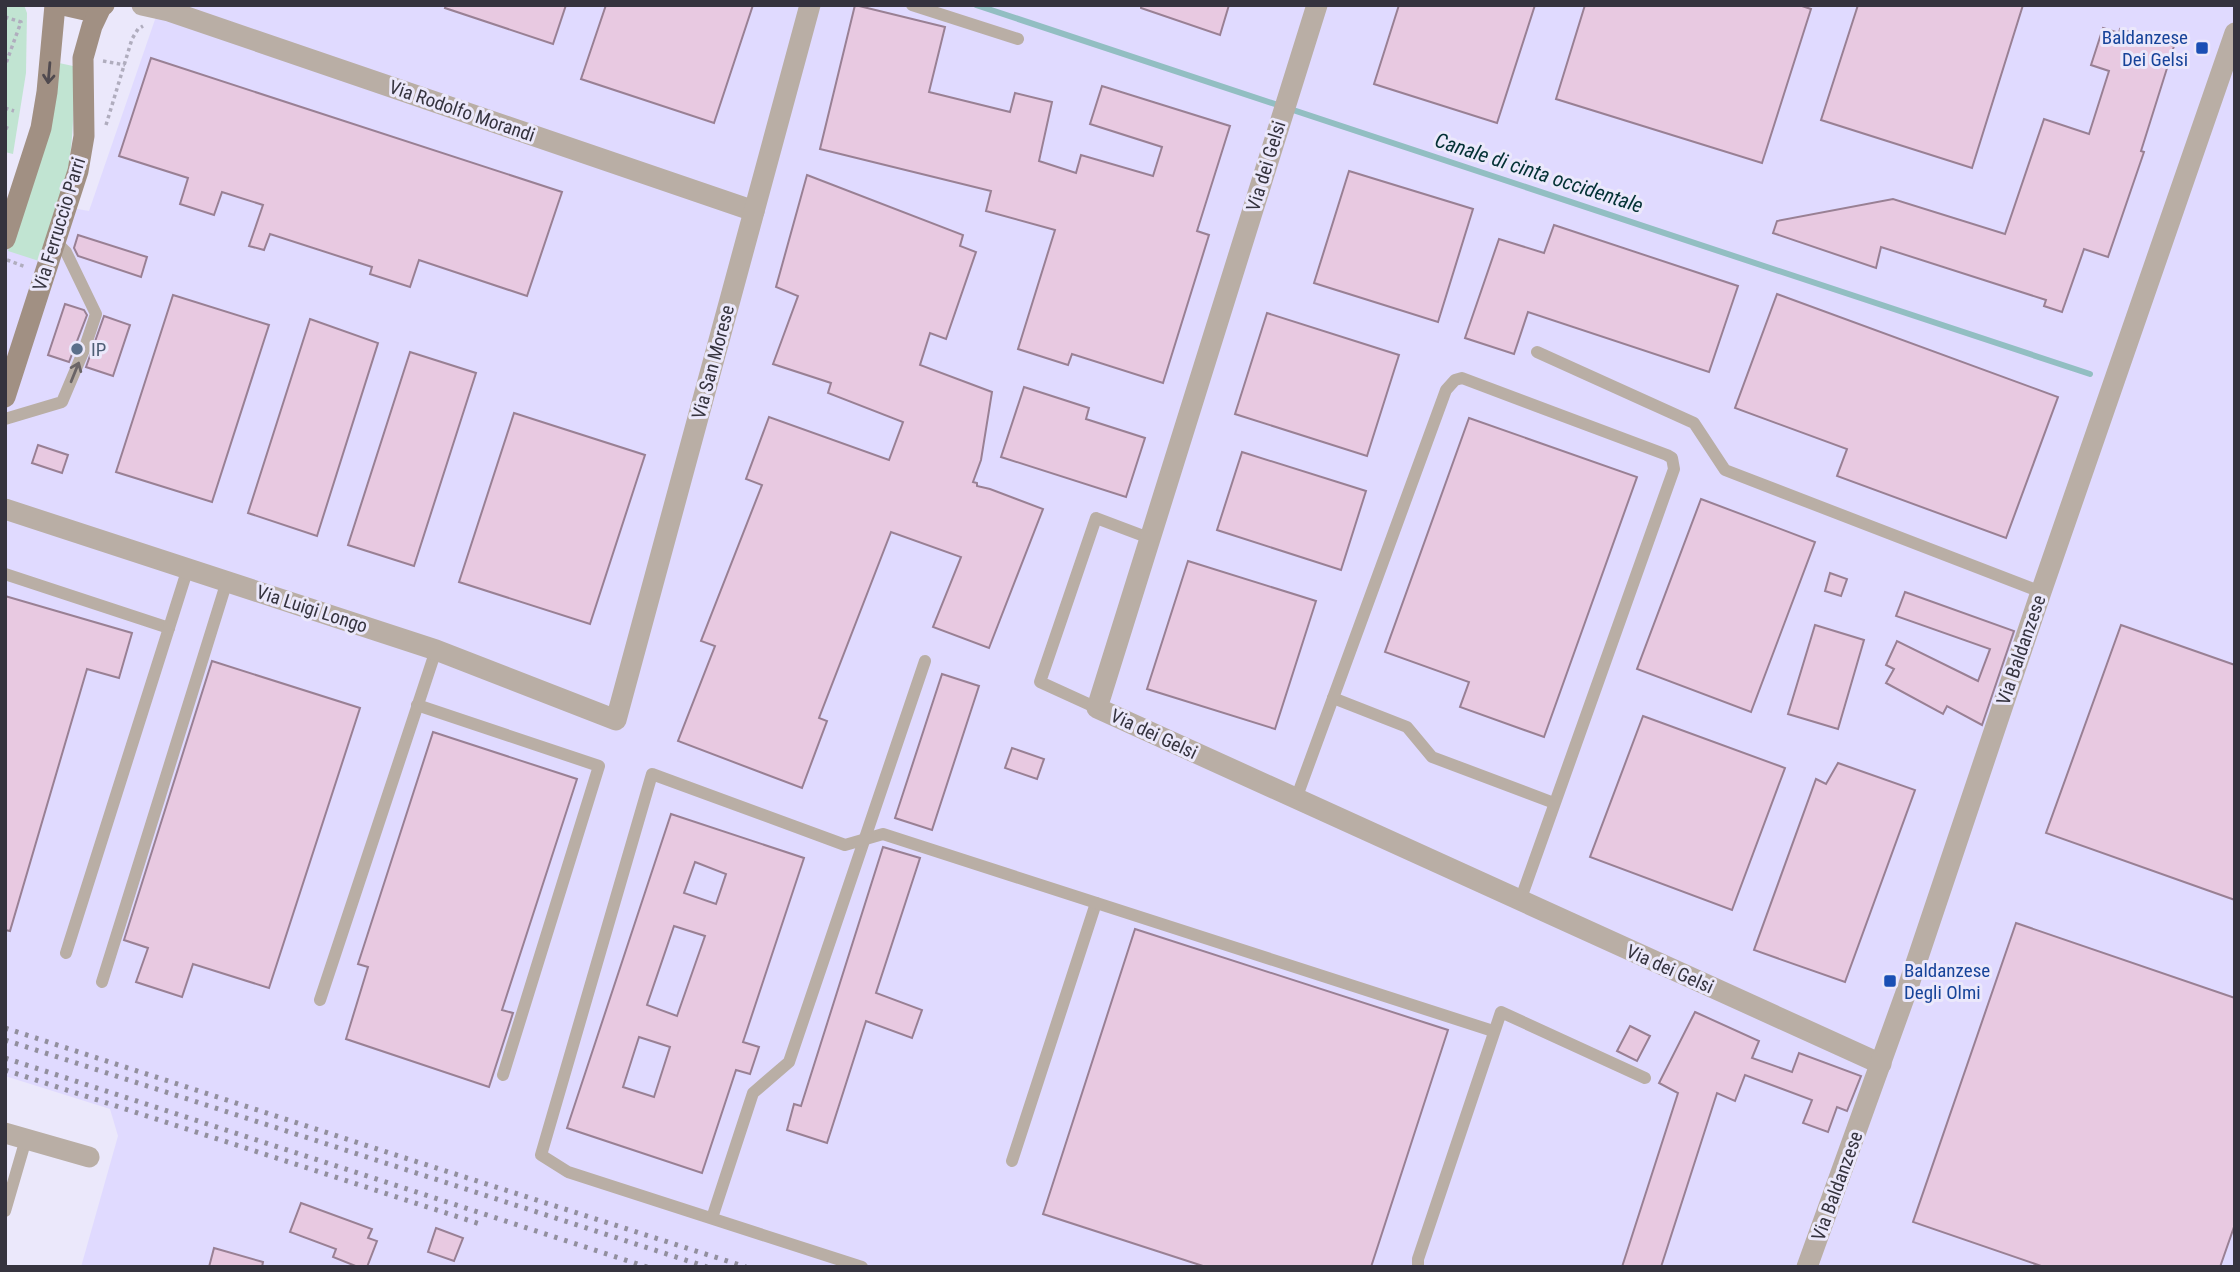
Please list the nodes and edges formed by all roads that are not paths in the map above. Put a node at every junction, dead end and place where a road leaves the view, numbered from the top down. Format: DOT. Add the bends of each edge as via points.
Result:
graph roads {
  1 [pos="55,5"];
  2 [pos="63,5"];
  3 [pos="142,5"];
  4 [pos="810,5"];
  5 [pos="912,5"];
  6 [pos="1317,5"];
  7 [pos="102,6"];
  8 [pos="166,8"];
  9 [pos="2235,33"];
  10 [pos="1018,39"];
  11 [pos="754,211"];
  12 [pos="5,239"];
  13 [pos="55,241"];
  14 [pos="1537,352"];
  15 [pos="5,397"];
  16 [pos="5,419"];
  17 [pos="5,509"];
  18 [pos="1149,538"];
  19 [pos="188,568"];
  20 [pos="5,575"];
  21 [pos="226,581"];
  22 [pos="2041,592"];
  23 [pos="169,628"];
  24 [pos="436,650"];
  25 [pos="925,661"];
  26 [pos="1333,698"];
  27 [pos="417,705"];
  28 [pos="1097,708"];
  29 [pos="616,720"];
  30 [pos="1296,799"];
  31 [pos="1554,803"];
  32 [pos="864,839"];
  33 [pos="1520,901"];
  34 [pos="1096,902"];
  35 [pos="66,953"];
  36 [pos="102,982"];
  37 [pos="320,1000"];
  38 [pos="1493,1031"];
  39 [pos="1881,1064"];
  40 [pos="503,1075"];
  41 [pos="1646,1078"];
  42 [pos="15,1136"];
  43 [pos="89,1157"];
  44 [pos="1012,1161"];
  45 [pos="5,1211"];
  46 [pos="712,1219"];
  47 [pos="862,1267"];
  48 [pos="1418,1267"];
  49 [pos="1807,1267"];
  1 -- 12 [label="main road, one-way" via="41,128"];
  2 -- 7 [label="main road, Via Ferruccio Parri" via="85,10"];
  3 -- 8 [label="street, Via Rodolfo Morandi"];
  4 -- 11 [label="street, Via San Morese"];
  5 -- 10 [label="lane"];
  6 -- 18 [label="street, Via dei Gelsi"];
  7 -- 13 [label="main road, Via Ferruccio Parri" via="83,58 82,151"];
  8 -- 11 [label="street, Via Rodolfo Morandi"];
  9 -- 22 [label="street, Via Baldanzese"];
  11 -- 29 [label="street, Via San Morese"];
  13 -- 15 [label="main road, Via Ferruccio Parri"];
  16 -- 13 [label="lane, one-way" via="62,402 96,314"];
  14 -- 22 [label="lane" via="1694,424 1725,470"];
  17 -- 19 [label="street, Via Luigi Longo"];
  18 -- 28 [label="street, Via dei Gelsi"];
  18 -- 28 [label="lane" via="1096,518 1040,682"];
  19 -- 21 [label="street, Via Luigi Longo"];
  19 -- 23 [label="lane"];
  20 -- 23 [label="lane"];
  21 -- 24 [label="street, Via Luigi Longo"];
  21 -- 36 [label="lane"];
  22 -- 39 [label="street, Via Baldanzese"];
  23 -- 35 [label="lane"];
  24 -- 27 [label="lane"];
  24 -- 29 [label="street, Via Luigi Longo"];
  25 -- 32 [label="lane"];
  26 -- 30 [label="lane"];
  26 -- 31 [label="lane" via="1407,727 1433,757"];
  26 -- 31 [label="lane" via="1446,390 1455,380 1462,378 1667,454 1674,470"];
  27 -- 37 [label="lane"];
  27 -- 40 [label="lane" via="599,766"];
  28 -- 30 [label="street, Via dei Gelsi"];
  30 -- 33 [label="street, Via dei Gelsi"];
  31 -- 33 [label="lane"];
  32 -- 34 [label="lane" via="883,834"];
  32 -- 46 [label="lane" via="789,1062 753,1093"];
  32 -- 46 [label="lane" via="845,845 652,774 541,1154 568,1172"];
  33 -- 39 [label="street, Via dei Gelsi"];
  34 -- 38 [label="lane"];
  34 -- 44 [label="lane"];
  38 -- 41 [label="lane" via="1502,1012"];
  38 -- 48 [label="lane"];
  39 -- 49 [label="street, Via Baldanzese"];
  42 -- 43 [label="street"];
  42 -- 45 [label="lane"];
  46 -- 47 [label="lane"];
}
